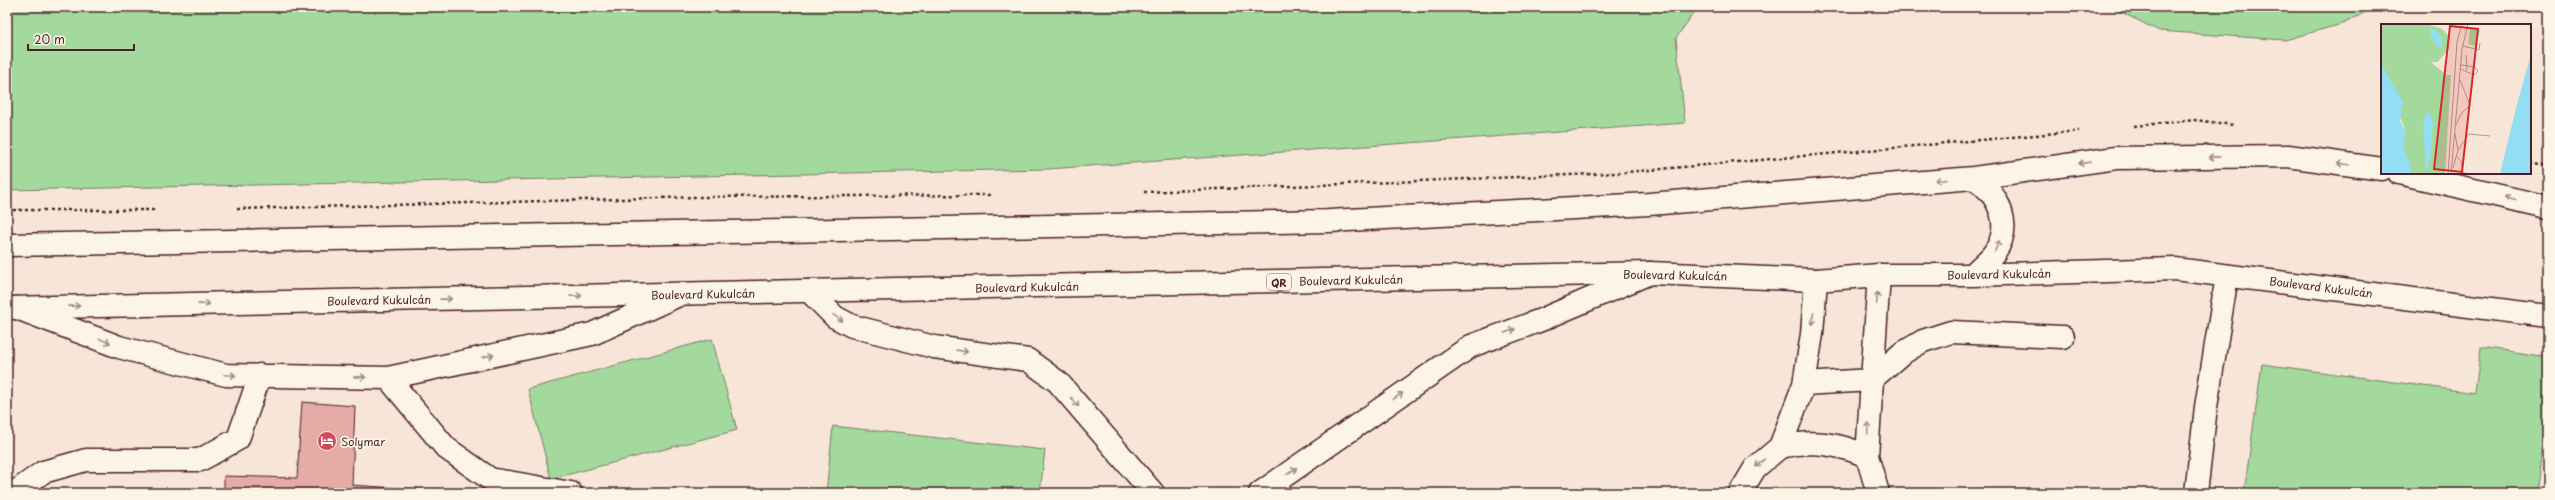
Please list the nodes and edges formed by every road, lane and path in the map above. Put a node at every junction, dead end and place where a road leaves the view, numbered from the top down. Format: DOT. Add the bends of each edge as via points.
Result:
graph roads {
  1 [pos="2242,125"];
  2 [pos="2131,126"];
  3 [pos="2084,130"];
  4 [pos="2531,163"];
  5 [pos="2548,167"];
  6 [pos="2381,169"];
  7 [pos="2403,174"];
  8 [pos="1974,178"];
  9 [pos="1142,192"];
  10 [pos="991,195"];
  11 [pos="2548,207"];
  12 [pos="232,209"];
  13 [pos="7,210"];
  14 [pos="161,210"];
  15 [pos="7,245"];
  16 [pos="1650,273"];
  17 [pos="1879,275"];
  18 [pos="1972,275"];
  19 [pos="2227,276"];
  20 [pos="1816,280"];
  21 [pos="809,291"];
  22 [pos="681,294"];
  23 [pos="11,308"];
  24 [pos="2548,316"];
  25 [pos="2063,337"];
  26 [pos="260,375"];
  27 [pos="388,378"];
  28 [pos="1871,380"];
  29 [pos="1804,384"];
  30 [pos="1780,447"];
  31 [pos="1867,456"];
  32 [pos="14,493"];
  33 [pos="571,493"];
  34 [pos="1153,493"];
  35 [pos="1260,493"];
  36 [pos="1740,493"];
  37 [pos="1878,493"];
  38 [pos="2196,493"];
  1 -- 2 [label="path" via="2195,120"];
  3 -- 9 [label="path" via="1616,173"];
  4 -- 5 [label="path"];
  6 -- 8 [label="main road, one-way" via="2288,156 2116,158"];
  11 -- 7 [label="main road, one-way"];
  8 -- 15 [label="main road, one-way" via="1649,204 1329,221"];
  18 -- 8 [label="main road, one-way" via="1994,252 2001,236 2003,220 1996,198 1988,186"];
  10 -- 12 [label="path" via="698,197"];
  13 -- 14 [label="path"];
  16 -- 20 [label="main road, Boulevard Kukulcán / QR"];
  16 -- 21 [label="main road, Boulevard Kukulcán / QR"];
  35 -- 16 [label="main road, one-way" via="1471,346 1541,320"];
  17 -- 18 [label="main road, Boulevard Kukulcán / QR"];
  17 -- 20 [label="main road, Boulevard Kukulcán / QR"];
  28 -- 17 [label="main road, one-way"];
  18 -- 19 [label="main road, Boulevard Kukulcán / QR" via="2175,269"];
  19 -- 24 [label="main road, Boulevard Kukulcán / QR"];
  19 -- 38 [label="main road" via="2206,407"];
  20 -- 29 [label="main road, one-way" via="1812,334"];
  21 -- 22 [label="main road, Boulevard Kukulcán / QR"];
  21 -- 34 [label="main road, one-way" via="835,317 852,326 934,346 1028,360 1058,382"];
  23 -- 22 [label="main road, Boulevard Kukulcán / QR, one-way"];
  27 -- 22 [label="main road, one-way" via="592,334"];
  23 -- 26 [label="main road, one-way" via="119,347 226,375"];
  25 -- 28 [label="main road" via="1951,332 1923,341 1901,354"];
  26 -- 27 [label="main road, one-way"];
  26 -- 32 [label="main road" via="238,439 200,460 86,460 43,472"];
  27 -- 33 [label="main road" via="446,448 490,479"];
  28 -- 29 [label="main road"];
  31 -- 28 [label="main road, one-way"];
  29 -- 30 [label="main road"];
  30 -- 31 [label="main road" via="1802,442 1824,443 1846,447"];
  30 -- 36 [label="main road, one-way" via="1755,468"];
  31 -- 37 [label="main road"];
}
